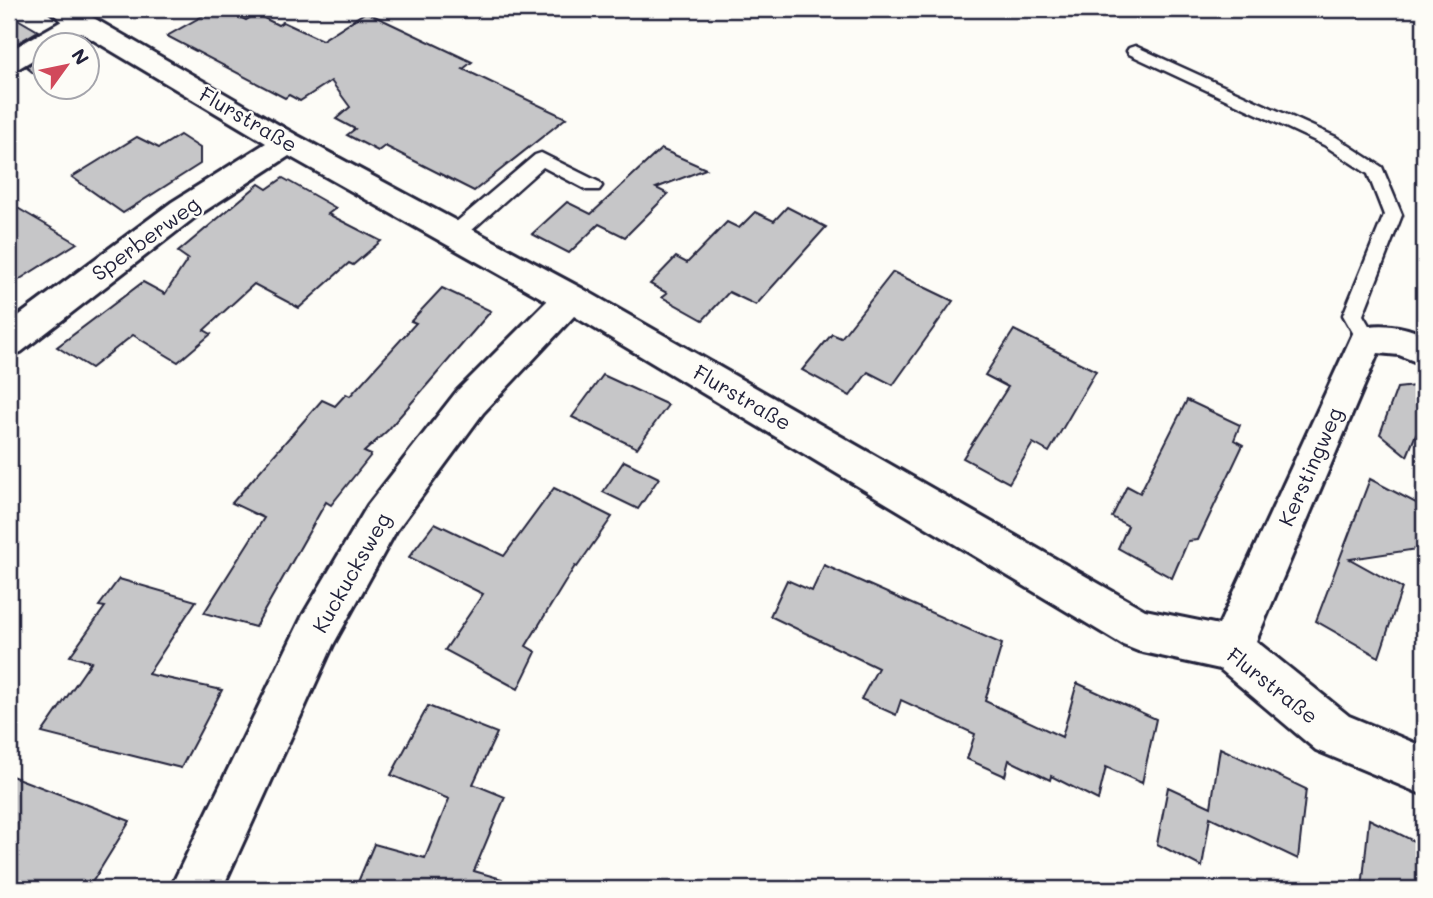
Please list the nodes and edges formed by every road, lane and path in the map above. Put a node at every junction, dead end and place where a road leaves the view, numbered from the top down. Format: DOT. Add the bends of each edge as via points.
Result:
graph roads {
  1 [pos="69,15"];
  2 [pos="1135,51"];
  3 [pos="9,62"];
  4 [pos="288,144"];
  5 [pos="593,186"];
  6 [pos="455,234"];
  7 [pos="571,298"];
  8 [pos="1367,339"];
  9 [pos="9,342"];
  10 [pos="1424,351"];
  11 [pos="1231,649"];
  12 [pos="1424,771"];
  13 [pos="196,889"];
  1 -- 3 [label="street"];
  1 -- 4 [label="street, Flurstraße"];
  2 -- 8 [label="lane" via="1330,141 1376,171 1393,215 1353,315"];
  4 -- 6 [label="street, Flurstraße"];
  4 -- 9 [label="street, Sperberweg" via="183,210"];
  5 -- 6 [label="lane" via="541,159"];
  6 -- 7 [label="street, Flurstraße"];
  7 -- 11 [label="street, Flurstraße" via="1138,630"];
  7 -- 13 [label="street, Kuckucksweg" via="470,402 382,517 318,631"];
  8 -- 10 [label="street" via="1404,341"];
  8 -- 11 [label="street, Kerstingweg"];
  11 -- 12 [label="street, Flurstraße" via="1333,733"];
}
